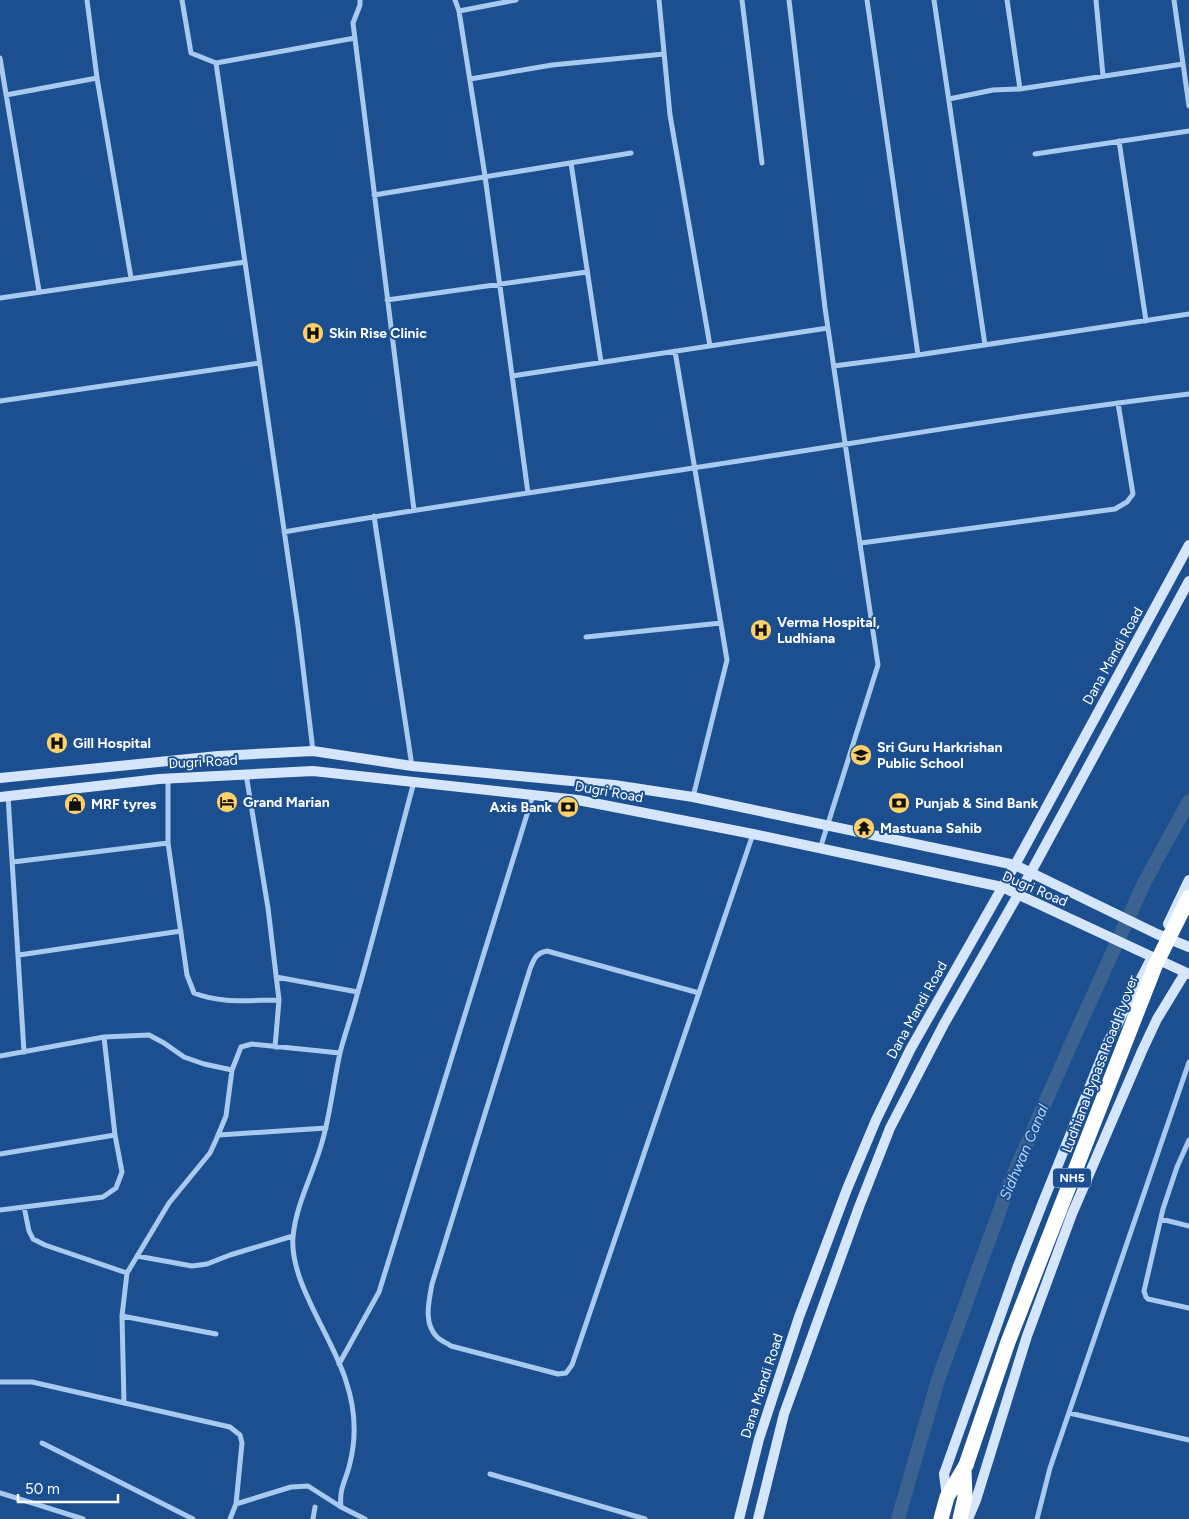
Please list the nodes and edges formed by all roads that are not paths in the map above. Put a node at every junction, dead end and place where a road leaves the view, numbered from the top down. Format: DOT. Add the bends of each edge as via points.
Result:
graph roads {
  1 [pos="87,0"];
  2 [pos="182,0"];
  3 [pos="360,0"];
  4 [pos="455,0"];
  5 [pos="516,0"];
  6 [pos="659,0"];
  7 [pos="742,0"];
  8 [pos="789,0"];
  9 [pos="867,0"];
  10 [pos="934,0"];
  11 [pos="1007,0"];
  12 [pos="1096,0"];
  13 [pos="1174,0"];
  14 [pos="459,11"];
  15 [pos="354,38"];
  16 [pos="664,54"];
  17 [pos="0,58"];
  18 [pos="216,63"];
  19 [pos="1183,64"];
  20 [pos="1103,76"];
  21 [pos="97,78"];
  22 [pos="470,79"];
  23 [pos="1020,89"];
  24 [pos="6,95"];
  25 [pos="948,99"];
  26 [pos="1189,106"];
  27 [pos="1189,131"];
  28 [pos="1119,141"];
  29 [pos="631,153"];
  30 [pos="1035,154"];
  31 [pos="571,163"];
  32 [pos="762,164"];
  33 [pos="485,176"];
  34 [pos="374,194"];
  35 [pos="245,262"];
  36 [pos="587,272"];
  37 [pos="130,278"];
  38 [pos="499,284"];
  39 [pos="39,291"];
  40 [pos="0,298"];
  41 [pos="387,300"];
  42 [pos="1189,314"];
  43 [pos="1146,320"];
  44 [pos="828,328"];
  45 [pos="985,345"];
  46 [pos="710,346"];
  47 [pos="675,351"];
  48 [pos="918,355"];
  49 [pos="259,362"];
  50 [pos="601,362"];
  51 [pos="834,366"];
  52 [pos="512,376"];
  53 [pos="1189,394"];
  54 [pos="0,401"];
  55 [pos="1118,402"];
  56 [pos="846,443"];
  57 [pos="695,468"];
  58 [pos="528,493"];
  59 [pos="414,510"];
  60 [pos="374,516"];
  61 [pos="284,532"];
  62 [pos="861,543"];
  63 [pos="1189,544"];
  64 [pos="1189,581"];
  65 [pos="721,623"];
  66 [pos="586,637"];
  67 [pos="313,751"];
  68 [pos="412,766"];
  69 [pos="246,774"];
  70 [pos="0,778"];
  71 [pos="168,778"];
  72 [pos="414,782"];
  73 [pos="533,794"];
  74 [pos="4,796"];
  75 [pos="694,797"];
  76 [pos="828,824"];
  77 [pos="753,834"];
  78 [pos="168,843"];
  79 [pos="820,849"];
  80 [pos="13,862"];
  81 [pos="1015,865"];
  82 [pos="1031,872"];
  83 [pos="1189,880"];
  84 [pos="1002,887"];
  85 [pos="1019,894"];
  86 [pos="1189,897"];
  87 [pos="181,931"];
  88 [pos="1160,935"];
  89 [pos="1189,947"];
  90 [pos="19,955"];
  91 [pos="1150,956"];
  92 [pos="1187,973"];
  93 [pos="276,977"];
  94 [pos="358,992"];
  95 [pos="699,993"];
  96 [pos="279,1000"];
  97 [pos="104,1037"];
  98 [pos="275,1047"];
  99 [pos="24,1052"];
  100 [pos="340,1053"];
  101 [pos="0,1056"];
  102 [pos="1189,1062"];
  103 [pos="232,1070"];
  104 [pos="326,1128"];
  105 [pos="114,1135"];
  106 [pos="219,1135"];
  107 [pos="1188,1142"];
  108 [pos="0,1154"];
  109 [pos="24,1207"];
  110 [pos="0,1210"];
  111 [pos="1161,1220"];
  112 [pos="1189,1226"];
  113 [pos="293,1236"];
  114 [pos="137,1256"];
  115 [pos="126,1273"];
  116 [pos="1189,1308"];
  117 [pos="122,1316"];
  118 [pos="216,1334"];
  119 [pos="339,1364"];
  120 [pos="0,1382"];
  121 [pos="124,1403"];
  122 [pos="1069,1413"];
  123 [pos="1189,1440"];
  124 [pos="42,1442"];
  125 [pos="965,1468"];
  126 [pos="490,1474"];
  127 [pos="0,1493"];
  128 [pos="946,1497"];
  129 [pos="236,1504"];
  130 [pos="315,1507"];
  131 [pos="341,1507"];
  132 [pos="184,1517"];
  133 [pos="83,1519"];
  134 [pos="193,1519"];
  135 [pos="230,1519"];
  136 [pos="313,1519"];
  137 [pos="365,1519"];
  138 [pos="645,1519"];
  139 [pos="739,1519"];
  140 [pos="758,1519"];
  141 [pos="941,1519"];
  142 [pos="960,1519"];
  143 [pos="968,1519"];
  144 [pos="1037,1519"];
  1 -- 21 [label="street"];
  2 -- 18 [label="street" via="191,53"];
  3 -- 15 [label="street" via="352,23"];
  4 -- 14 [label="street"];
  5 -- 14 [label="street"];
  6 -- 16 [label="street"];
  7 -- 32 [label="street"];
  8 -- 44 [label="street"];
  9 -- 48 [label="street"];
  10 -- 25 [label="street"];
  11 -- 23 [label="street"];
  12 -- 20 [label="street"];
  13 -- 19 [label="street"];
  14 -- 22 [label="street"];
  15 -- 18 [label="street"];
  15 -- 34 [label="street"];
  16 -- 22 [label="street" via="552,65"];
  16 -- 46 [label="street" via="670,115"];
  17 -- 24 [label="street"];
  18 -- 35 [label="street"];
  19 -- 20 [label="street"];
  19 -- 26 [label="street"];
  20 -- 23 [label="street"];
  21 -- 24 [label="street"];
  21 -- 37 [label="street"];
  22 -- 33 [label="street"];
  23 -- 25 [label="street" via="993,90"];
  24 -- 39 [label="street"];
  25 -- 45 [label="street"];
  27 -- 28 [label="street"];
  28 -- 30 [label="street"];
  28 -- 43 [label="street"];
  29 -- 31 [label="street"];
  31 -- 33 [label="street"];
  31 -- 36 [label="street"];
  33 -- 34 [label="street"];
  33 -- 38 [label="street"];
  34 -- 41 [label="street"];
  35 -- 37 [label="street"];
  35 -- 49 [label="street"];
  36 -- 38 [label="street"];
  36 -- 50 [label="street"];
  37 -- 39 [label="street"];
  38 -- 41 [label="street"];
  38 -- 52 [label="street"];
  39 -- 40 [label="street"];
  41 -- 59 [label="street"];
  42 -- 43 [label="street"];
  43 -- 45 [label="street"];
  44 -- 46 [label="street"];
  44 -- 51 [label="street"];
  45 -- 48 [label="street"];
  46 -- 47 [label="street"];
  47 -- 50 [label="street"];
  47 -- 57 [label="street"];
  48 -- 51 [label="street"];
  49 -- 54 [label="street"];
  49 -- 61 [label="street"];
  50 -- 52 [label="street"];
  51 -- 56 [label="street"];
  52 -- 58 [label="street"];
  53 -- 55 [label="street"];
  55 -- 56 [label="street"];
  55 -- 62 [label="street" via="1133,494 1115,509"];
  56 -- 57 [label="street"];
  56 -- 62 [label="street"];
  57 -- 58 [label="street"];
  57 -- 65 [label="street"];
  58 -- 59 [label="street"];
  59 -- 60 [label="street"];
  60 -- 61 [label="street"];
  60 -- 68 [label="street"];
  61 -- 67 [label="street"];
  62 -- 76 [label="street" via="878,665"];
  63 -- 81 [label="street, Dana Mandi Road"];
  64 -- 82 [label="street"];
  65 -- 66 [label="street"];
  65 -- 75 [label="street" via="727,660"];
  67 -- 68 [label="street, Dugri Road"];
  67 -- 70 [label="street, Dugri Road" via="218,756"];
  68 -- 75 [label="street, Dugri Road"];
  69 -- 71 [label="street, Dugri Road"];
  69 -- 72 [label="street, Dugri Road" via="313,771"];
  69 -- 93 [label="street"];
  71 -- 74 [label="street, Dugri Road"];
  71 -- 78 [label="street"];
  72 -- 73 [label="street, Dugri Road"];
  72 -- 94 [label="street"];
  73 -- 77 [label="street, Dugri Road"];
  73 -- 119 [label="street" via="380,1292"];
  74 -- 80 [label="street"];
  75 -- 76 [label="street, Dugri Road"];
  76 -- 79 [label="street"];
  76 -- 81 [label="street, Dugri Road"];
  77 -- 79 [label="street, Dugri Road"];
  77 -- 95 [label="street"];
  78 -- 80 [label="street"];
  78 -- 87 [label="street"];
  79 -- 84 [label="street, Dugri Road"];
  80 -- 90 [label="street"];
  81 -- 82 [label="street, Dugri Road"];
  81 -- 84 [label="street, Dana Mandi Road"];
  82 -- 85 [label="street"];
  82 -- 88 [label="street, Dugri Road"];
  83 -- 88 [label="street"];
  84 -- 85 [label="street, Dugri Road"];
  84 -- 139 [label="street, Dana Mandi Road" via="910,1050 847,1189 799,1317 759,1439"];
  85 -- 91 [label="street, Dugri Road"];
  85 -- 140 [label="street" via="944,1024 890,1128 784,1414"];
  86 -- 125 [label="highway, Ludhiana Bypass Road Flyover / NH5, bridge" via="1155,966 1040,1259"];
  87 -- 90 [label="street"];
  87 -- 96 [label="street" via="187,975 194,993 221,1000"];
  88 -- 89 [label="street, Dugri Road"];
  88 -- 91 [label="street"];
  90 -- 99 [label="street"];
  91 -- 92 [label="street, Dugri Road"];
  91 -- 128 [label="street" via="1108,1044 1018,1266 944,1474"];
  92 -- 143 [label="street" via="1157,1019 1072,1214 1027,1336"];
  93 -- 94 [label="street"];
  93 -- 96 [label="street"];
  94 -- 100 [label="street"];
  95 -- 95 [label="street" via="572,1365 566,1373 558,1374 451,1346 437,1337 431,1328 428,1310 432,1284 536,955 547,950"];
  96 -- 98 [label="street"];
  97 -- 99 [label="street"];
  97 -- 103 [label="street" via="149,1035 184,1057"];
  97 -- 105 [label="street"];
  98 -- 100 [label="street"];
  98 -- 103 [label="street" via="252,1044 241,1047"];
  99 -- 101 [label="street"];
  100 -- 104 [label="street"];
  102 -- 122 [label="street"];
  103 -- 106 [label="street" via="226,1116"];
  104 -- 106 [label="street"];
  104 -- 113 [label="street"];
  105 -- 108 [label="street"];
  105 -- 109 [label="street" via="122,1172 116,1188 103,1197"];
  106 -- 114 [label="street" via="210,1153 169,1203"];
  107 -- 111 [label="street"];
  109 -- 110 [label="street"];
  109 -- 115 [label="street" via="33,1239"];
  111 -- 112 [label="street"];
  111 -- 116 [label="street" via="1144,1294 1148,1299"];
  113 -- 114 [label="street" via="192,1266"];
  113 -- 119 [label="street" via="297,1268"];
  114 -- 115 [label="street"];
  115 -- 117 [label="street"];
  117 -- 118 [label="street"];
  117 -- 121 [label="street"];
  119 -- 131 [label="street" via="355,1421 350,1464 340,1497"];
  120 -- 121 [label="street" via="32,1382"];
  121 -- 129 [label="street" via="230,1427 240,1435"];
  122 -- 123 [label="street"];
  122 -- 144 [label="street"];
  124 -- 132 [label="street"];
  125 -- 128 [label="highway, Ludhiana Bypass Road Flyover / NH5"];
  125 -- 142 [label="highway, Ludhiana Bypass Road Flyover / NH5" via="965,1497"];
  126 -- 138 [label="street"];
  127 -- 133 [label="street"];
  128 -- 141 [label="highway, NH5"];
  129 -- 131 [label="street" via="291,1487 308,1486"];
  129 -- 135 [label="street"];
  130 -- 136 [label="street"];
  131 -- 137 [label="street"];
  132 -- 134 [label="street"];
}
